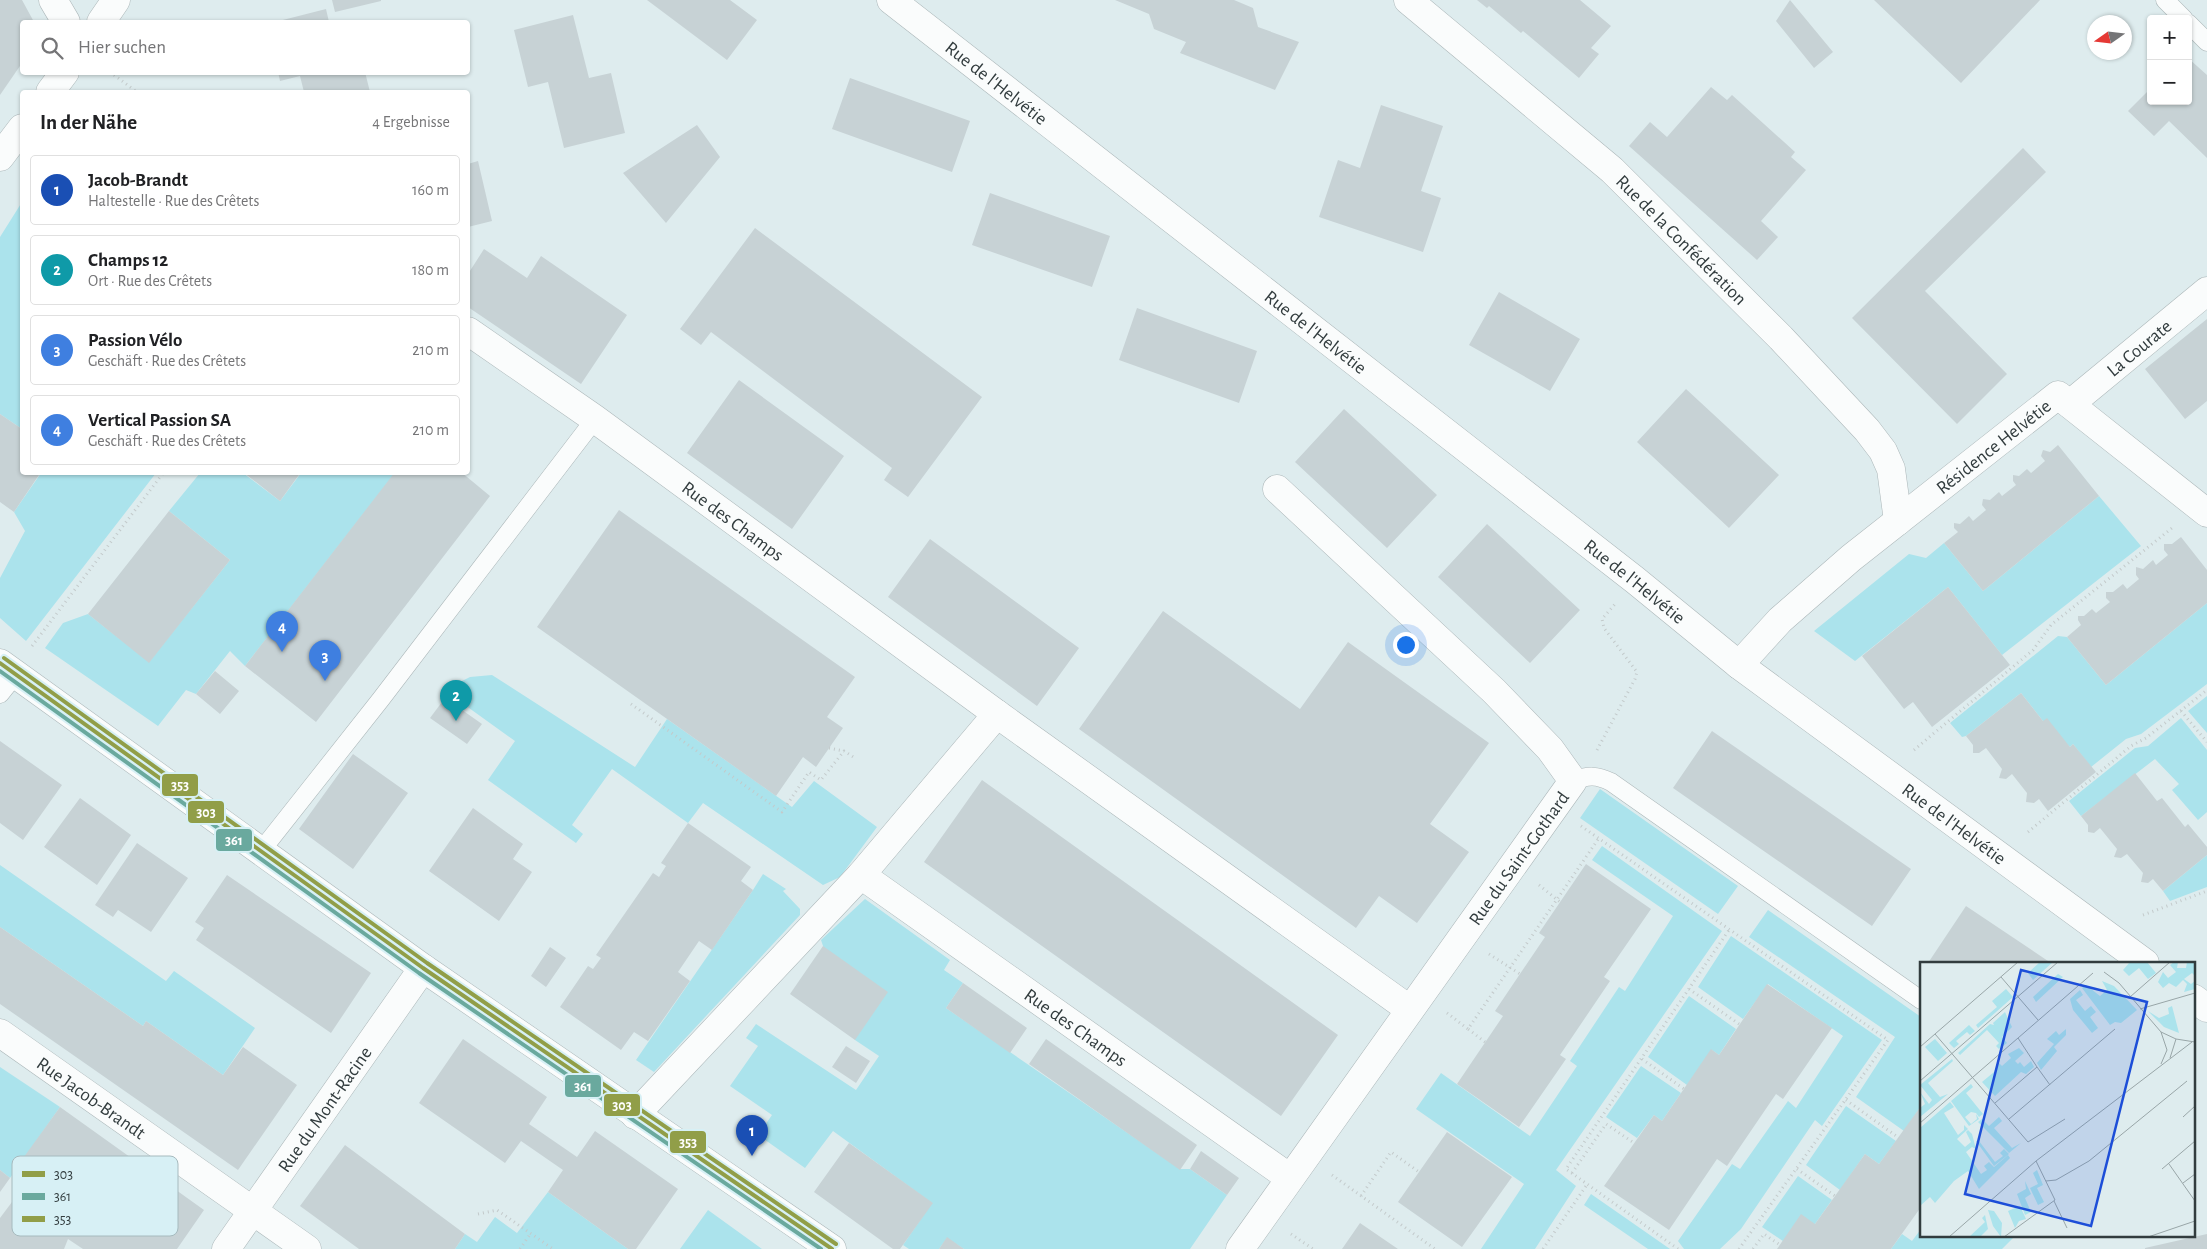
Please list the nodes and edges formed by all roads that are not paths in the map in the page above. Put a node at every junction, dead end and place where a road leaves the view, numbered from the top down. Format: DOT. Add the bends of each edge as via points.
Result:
graph roads {
  1 [pos="53,0"];
  2 [pos="116,0"];
  3 [pos="892,0"];
  4 [pos="1408,0"];
  5 [pos="2165,0"];
  6 [pos="2180,15"];
  7 [pos="65,20"];
  8 [pos="102,20"];
  9 [pos="2192,27"];
  10 [pos="2207,42"];
  11 [pos="63,75"];
  12 [pos="52,90"];
  13 [pos="20,131"];
  14 [pos="0,157"];
  15 [pos="2207,291"];
  16 [pos="470,332"];
  17 [pos="2070,404"];
  18 [pos="596,419"];
  19 [pos="1278,489"];
  20 [pos="2203,510"];
  21 [pos="1898,521"];
  22 [pos="1739,665"];
  23 [pos="5,677"];
  24 [pos="996,714"];
  25 [pos="1585,778"];
  26 [pos="261,851"];
  27 [pos="861,875"];
  28 [pos="2144,962"];
  29 [pos="423,968"];
  30 [pos="1920,999"];
  31 [pos="2194,999"];
  32 [pos="2207,1008"];
  33 [pos="1409,1010"];
  34 [pos="0,1033"];
  35 [pos="635,1115"];
  36 [pos="174,1156"];
  37 [pos="178,1159"];
  38 [pos="1290,1178"];
  39 [pos="252,1211"];
  40 [pos="226,1249"];
  41 [pos="307,1249"];
  42 [pos="832,1249"];
  43 [pos="1240,1249"];
  1 -- 7 [label="street"];
  2 -- 8 [label="street"];
  3 -- 22 [label="street, Rue de l'Helvétie" via="1635,580"];
  4 -- 21 [label="street, Rue de la Confédération" via="1612,170 1794,352 1883,451 1891,469"];
  5 -- 6 [label="lane"];
  9 -- 10 [label="lane"];
  11 -- 12 [label="street"];
  13 -- 14 [label="street"];
  15 -- 17 [label="street, La Courate"];
  16 -- 18 [label="street, Rue des Champs"];
  17 -- 20 [label="street, Résidence Helvétie"];
  17 -- 21 [label="street, Résidence Helvétie" via="2058,396"];
  18 -- 24 [label="street, Rue des Champs"];
  18 -- 26 [label="lane"];
  19 -- 25 [label="street, Rue du Saint-Gothard" via="1494,691 1550,749"];
  21 -- 22 [label="street" via="1780,620"];
  22 -- 28 [label="street, Rue de l'Helvétie"];
  23 -- 26 [label="street"];
  24 -- 27 [label="street"];
  24 -- 33 [label="street, Rue des Champs"];
  25 -- 30 [label="lane" via="1611,782"];
  25 -- 33 [label="street, Rue du Saint-Gothard" via="1554,807"];
  26 -- 29 [label="street"];
  27 -- 35 [label="street"];
  27 -- 38 [label="street, Rue des Champs"];
  29 -- 35 [label="street"];
  29 -- 39 [label="street, Rue du Mont-Racine"];
  31 -- 32 [label="street"];
  33 -- 38 [label="street, Rue du Saint-Gothard"];
  34 -- 36 [label="street, Rue Jacob-Brandt"];
  35 -- 42 [label="street"];
  37 -- 39 [label="street, Rue Jacob-Brandt"];
  38 -- 43 [label="street, Rue du Saint-Gothard"];
  39 -- 40 [label="street, Rue du Mont-Racine"];
  39 -- 41 [label="street, Rue Jacob-Brandt"];
}
